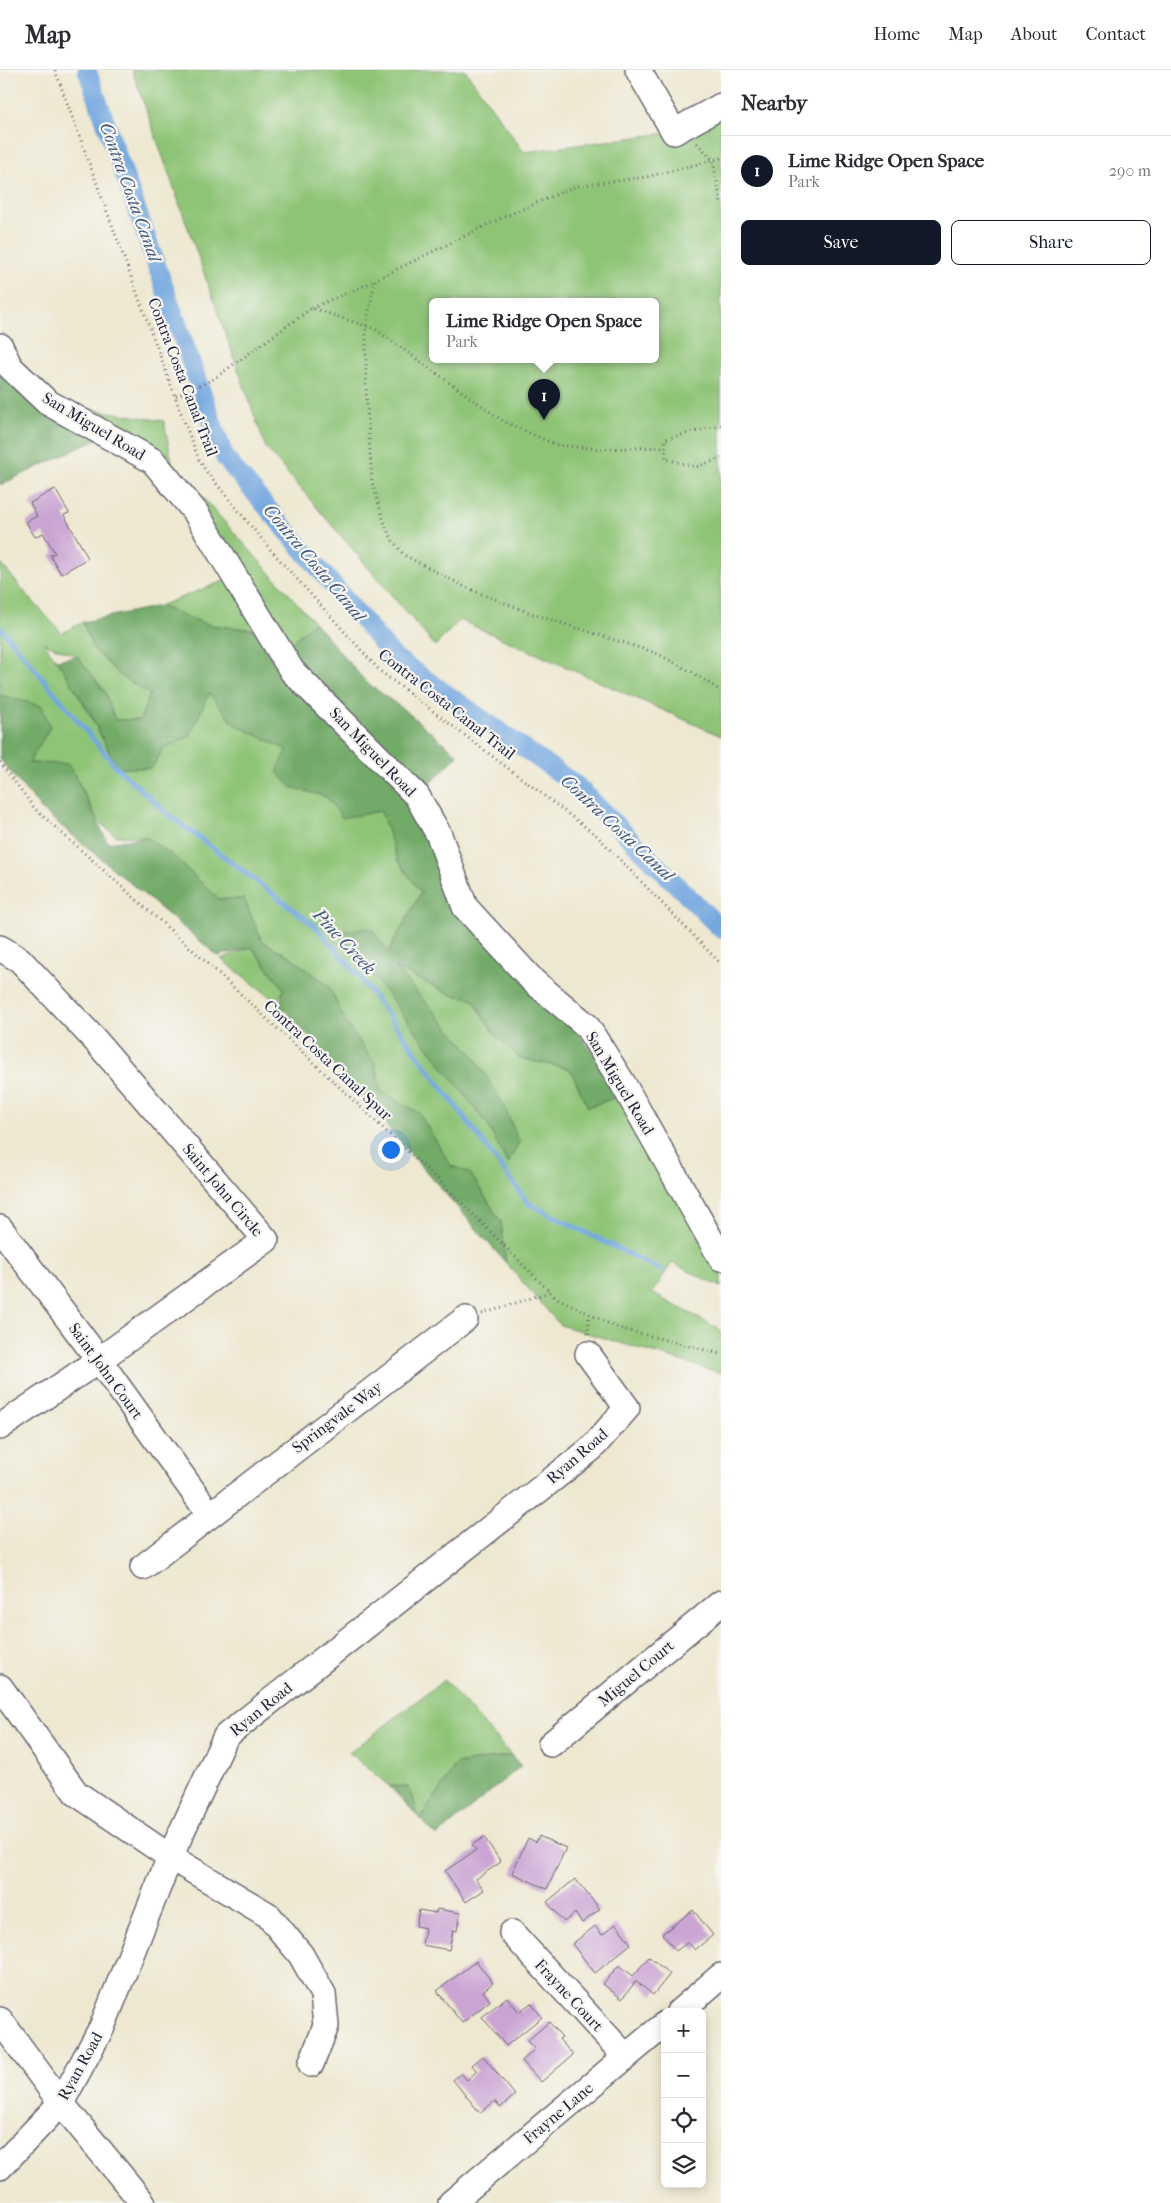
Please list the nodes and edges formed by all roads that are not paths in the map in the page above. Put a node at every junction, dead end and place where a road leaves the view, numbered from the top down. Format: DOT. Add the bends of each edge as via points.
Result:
graph roads {
  1 [pos="638,70"];
  2 [pos="721,106"];
  3 [pos="0,346"];
  4 [pos="0,948"];
  5 [pos="0,1228"];
  6 [pos="721,1258"];
  7 [pos="465,1319"];
  8 [pos="588,1354"];
  9 [pos="99,1360"];
  10 [pos="0,1427"];
  11 [pos="210,1515"];
  12 [pos="143,1567"];
  13 [pos="721,1603"];
  14 [pos="0,1687"];
  15 [pos="551,1744"];
  16 [pos="170,1857"];
  17 [pos="512,1933"];
  18 [pos="721,1976"];
  19 [pos="684,2008"];
  20 [pos="0,2020"];
  21 [pos="661,2027"];
  22 [pos="626,2057"];
  23 [pos="311,2064"];
  24 [pos="61,2103"];
  25 [pos="0,2167"];
  26 [pos="143,2203"];
  27 [pos="451,2203"];
  1 -- 2 [label="street" via="674,132"];
  3 -- 6 [label="street, San Miguel Road" via="10,367 47,402 153,461 196,513 292,670 417,796 439,835 465,907 533,981 586,1025 622,1082"];
  4 -- 9 [label="street, Saint John Circle" via="20,960 95,1040 266,1240"];
  5 -- 9 [label="street, Saint John Court"];
  7 -- 11 [label="street, Springvale Way"];
  8 -- 16 [label="street, Ryan Road" via="628,1408 591,1449 226,1736"];
  9 -- 10 [label="street, Saint John Circle"];
  9 -- 11 [label="street, Saint John Court"];
  11 -- 12 [label="street, Springvale Way"];
  13 -- 15 [label="street, Miguel Court"];
  14 -- 16 [label="street" via="76,1793"];
  16 -- 23 [label="street" via="268,1915 301,1955 323,1994 326,2026"];
  16 -- 24 [label="street, Ryan Road" via="102,2027"];
  17 -- 22 [label="street, Frayne Court"];
  18 -- 19 [label="street"];
  20 -- 24 [label="street"];
  21 -- 22 [label="street, Frayne Lane"];
  22 -- 27 [label="street, Frayne Lane"];
  24 -- 25 [label="street, Ryan Road"];
  24 -- 26 [label="street"];
}
